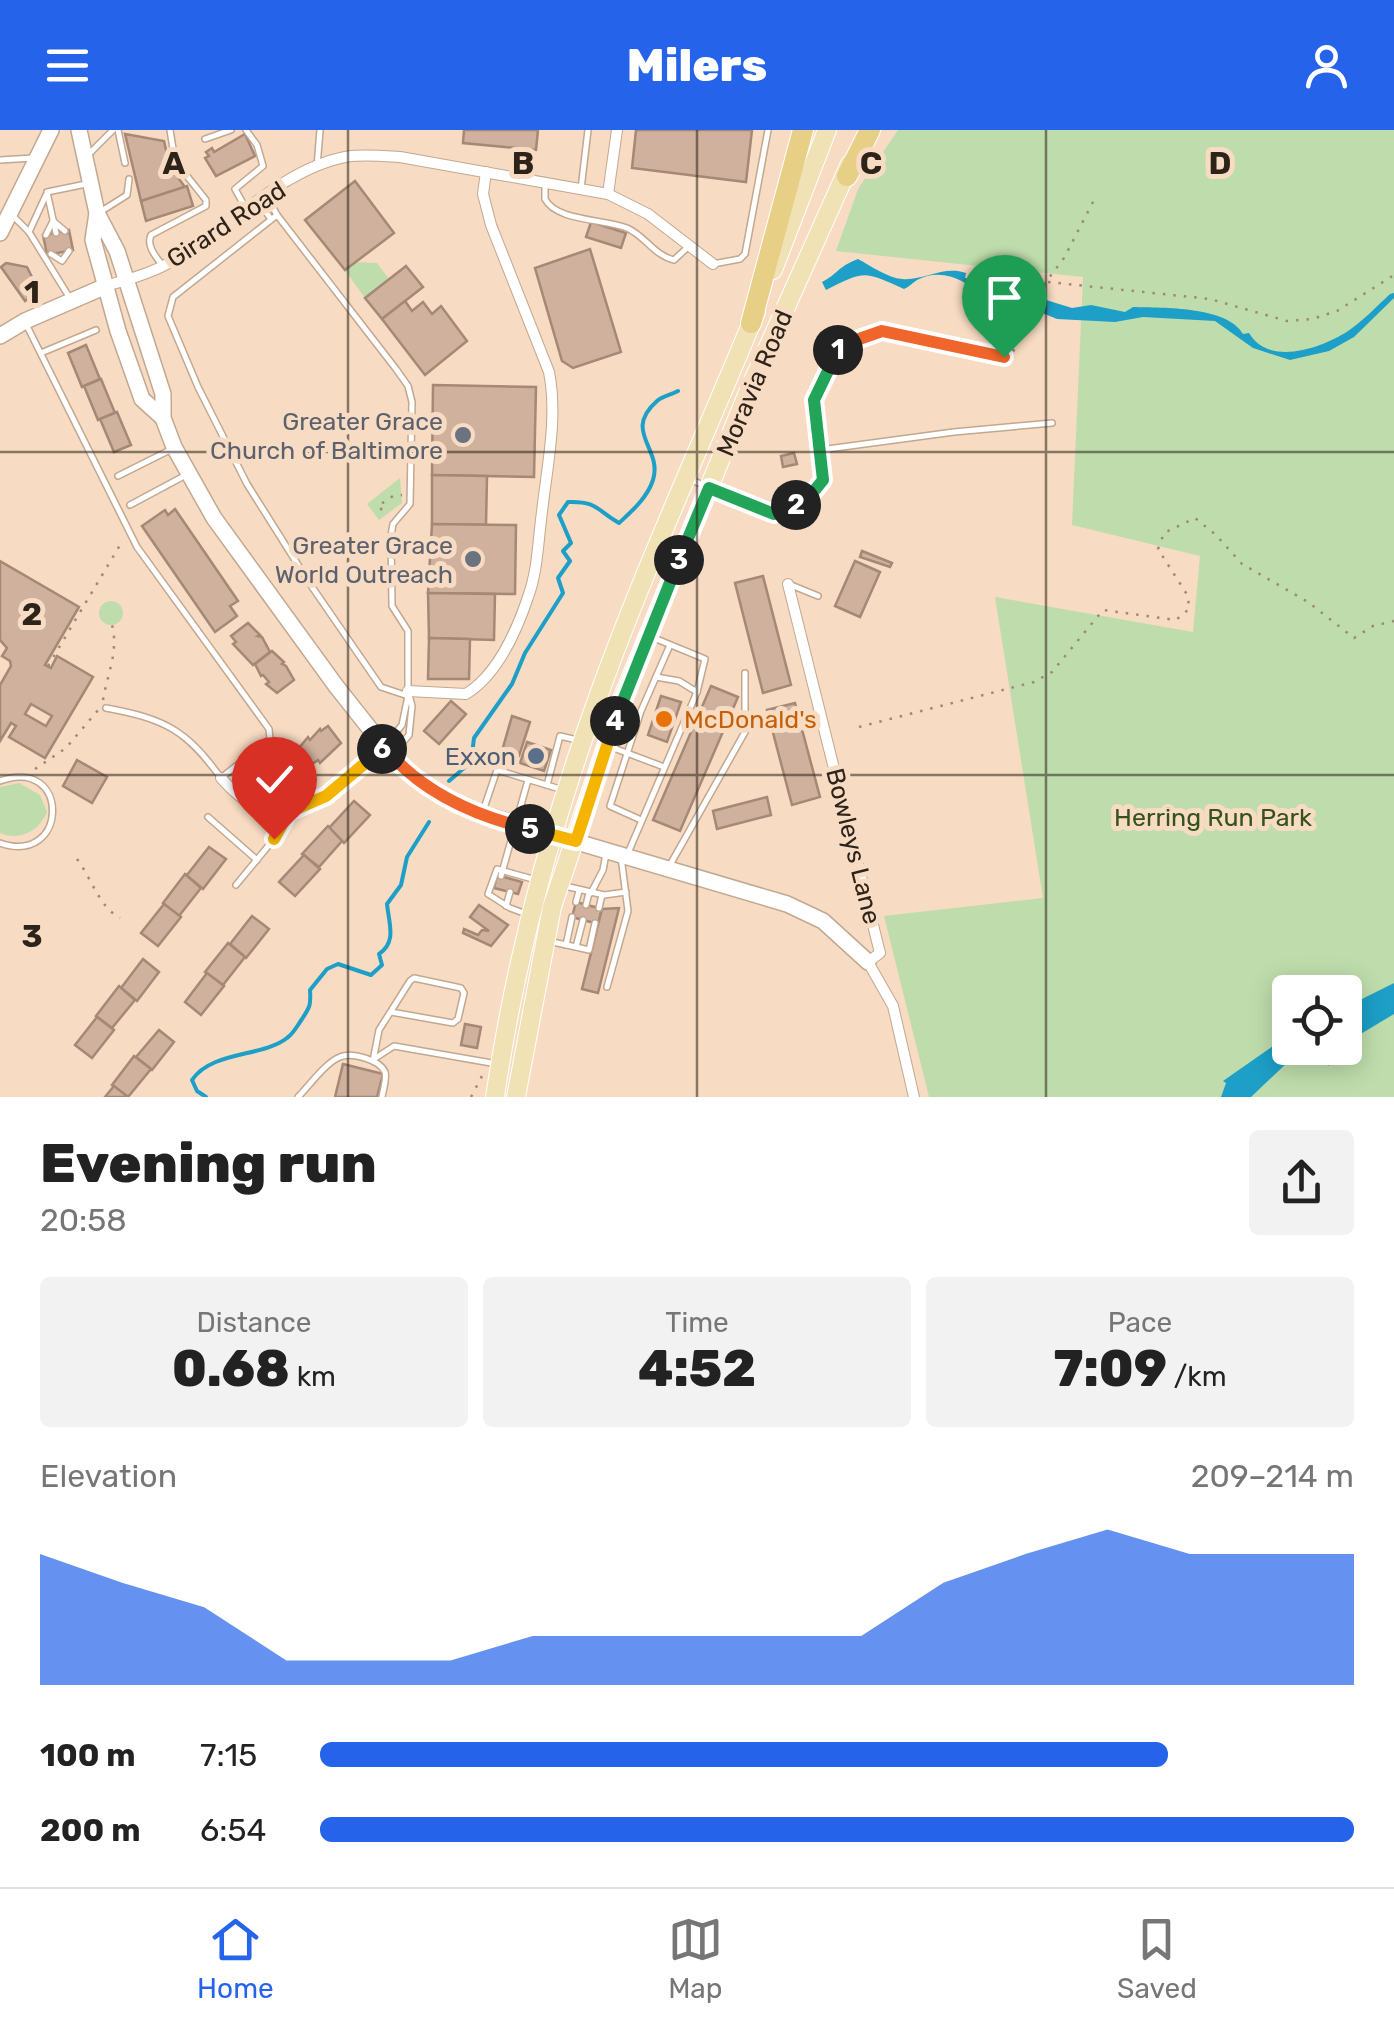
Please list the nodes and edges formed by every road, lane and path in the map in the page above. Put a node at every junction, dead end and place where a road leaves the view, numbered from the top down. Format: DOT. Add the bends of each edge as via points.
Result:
graph roads {
  1 [pos="52,130"];
  2 [pos="79,130"];
  3 [pos="116,130"];
  4 [pos="170,130"];
  5 [pos="232,130"];
  6 [pos="246,130"];
  7 [pos="320,130"];
  8 [pos="588,130"];
  9 [pos="617,130"];
  10 [pos="768,130"];
  11 [pos="803,130"];
  12 [pos="828,130"];
  13 [pos="862,130"];
  14 [pos="870,130"];
  15 [pos="205,139"];
  16 [pos="36,158"];
  17 [pos="83,158"];
  18 [pos="0,160"];
  19 [pos="125,163"];
  20 [pos="317,168"];
  21 [pos="486,172"];
  22 [pos="847,176"];
  23 [pos="128,178"];
  24 [pos="545,182"];
  25 [pos="89,183"];
  26 [pos="581,189"];
  27 [pos="47,192"];
  28 [pos="608,194"];
  29 [pos="262,198"];
  30 [pos="1094,200"];
  31 [pos="246,210"];
  32 [pos="10,212"];
  33 [pos="97,213"];
  34 [pos="274,217"];
  35 [pos="54,221"];
  36 [pos="65,231"];
  37 [pos="29,232"];
  38 [pos="0,233"];
  39 [pos="56,233"];
  40 [pos="46,234"];
  41 [pos="689,246"];
  42 [pos="68,251"];
  43 [pos="60,253"];
  44 [pos="52,254"];
  45 [pos="62,261"];
  46 [pos="713,264"];
  47 [pos="163,266"];
  48 [pos="54,272"];
  49 [pos="1394,276"];
  50 [pos="126,280"];
  51 [pos="1046,282"];
  52 [pos="106,286"];
  53 [pos="71,301"];
  54 [pos="25,321"];
  55 [pos="751,323"];
  56 [pos="96,330"];
  57 [pos="0,336"];
  58 [pos="40,353"];
  59 [pos="163,418"];
  60 [pos="1052,422"];
  61 [pos="174,448"];
  62 [pos="820,450"];
  63 [pos="189,473"];
  64 [pos="118,476"];
  65 [pos="686,478"];
  66 [pos="709,488"];
  67 [pos="411,495"];
  68 [pos="130,505"];
  69 [pos="382,510"];
  70 [pos="128,530"];
  71 [pos="788,584"];
  72 [pos="818,596"];
  73 [pos="1394,621"];
  74 [pos="112,625"];
  75 [pos="648,635"];
  76 [pos="670,644"];
  77 [pos="48,666"];
  78 [pos="745,673"];
  79 [pos="656,677"];
  80 [pos="698,692"];
  81 [pos="408,694"];
  82 [pos="104,707"];
  83 [pos="860,726"];
  84 [pos="583,741"];
  85 [pos="607,745"];
  86 [pos="384,747"];
  87 [pos="627,754"];
  88 [pos="664,766"];
  89 [pos="35,768"];
  90 [pos="221,778"];
  91 [pos="0,780"];
  92 [pos="528,780"];
  93 [pos="546,785"];
  94 [pos="568,791"];
  95 [pos="289,812"];
  96 [pos="482,814"];
  97 [pos="208,817"];
  98 [pos="642,821"];
  99 [pos="513,825"];
  100 [pos="554,835"];
  101 [pos="576,841"];
  102 [pos="0,843"];
  103 [pos="618,853"];
  104 [pos="76,859"];
  105 [pos="257,860"];
  106 [pos="668,868"];
  107 [pos="502,874"];
  108 [pos="550,883"];
  109 [pos="236,885"];
  110 [pos="498,888"];
  111 [pos="579,890"];
  112 [pos="510,892"];
  113 [pos="626,892"];
  114 [pos="590,893"];
  115 [pos="602,895"];
  116 [pos="495,898"];
  117 [pos="576,902"];
  118 [pos="586,905"];
  119 [pos="506,906"];
  120 [pos="599,908"];
  121 [pos="532,916"];
  122 [pos="572,917"];
  123 [pos="120,918"];
  124 [pos="583,920"];
  125 [pos="595,923"];
  126 [pos="545,941"];
  127 [pos="566,945"];
  128 [pos="576,947"];
  129 [pos="868,962"];
  130 [pos="608,987"];
  131 [pos="391,1012"];
  132 [pos="373,1061"];
  133 [pos="493,1068"];
  134 [pos="298,1097"];
  135 [pos="382,1097"];
  136 [pos="471,1097"];
  137 [pos="496,1097"];
  138 [pos="516,1097"];
  139 [pos="914,1097"];
  1 -- 16 [label="main road"];
  2 -- 17 [label="main road"];
  3 -- 17 [label="lane"];
  3 -- 19 [label="lane"];
  4 -- 47 [label="lane" via="175,161 206,206 151,234 151,249"];
  5 -- 15 [label="lane"];
  6 -- 31 [label="lane" via="263,166 235,190"];
  7 -- 20 [label="lane"];
  8 -- 26 [label="lane"];
  9 -- 28 [label="street"];
  10 -- 46 [label="lane" via="745,254"];
  11 -- 55 [label="highway"];
  12 -- 55 [label="main road, Moravia Road"];
  13 -- 22 [label="main road, Moravia Road"];
  14 -- 22 [label="highway"];
  16 -- 18 [label="lane"];
  16 -- 32 [label="main road"];
  17 -- 25 [label="main road"];
  20 -- 21 [label="street, Girard Road" via="344,157 400,157"];
  20 -- 29 [label="street, Girard Road"];
  21 -- 24 [label="street"];
  21 -- 81 [label="street" via="488,214 552,390 535,572 505,646 474,690"];
  22 -- 66 [label="main road, Moravia Road"];
  23 -- 33 [label="lane" via="127,196"];
  24 -- 26 [label="street"];
  24 -- 41 [label="lane" via="544,199 554,211 628,229 663,258 674,260"];
  25 -- 27 [label="lane"];
  25 -- 33 [label="main road"];
  26 -- 28 [label="street"];
  27 -- 35 [label="lane"];
  27 -- 37 [label="lane"];
  28 -- 41 [label="street"];
  29 -- 31 [label="street, Girard Road"];
  29 -- 34 [label="lane"];
  29 -- 34 [label="lane"];
  30 -- 51 [label="path"];
  31 -- 47 [label="street, Girard Road"];
  32 -- 37 [label="lane"];
  32 -- 38 [label="main road"];
  33 -- 50 [label="main road"];
  33 -- 52 [label="main road" via="93,240"];
  34 -- 67 [label="lane" via="408,386"];
  34 -- 81 [label="lane" via="173,297 168,316 247,484 310,584 381,687"];
  35 -- 36 [label="lane"];
  35 -- 39 [label="lane"];
  35 -- 40 [label="lane"];
  37 -- 48 [label="lane"];
  41 -- 46 [label="street"];
  42 -- 45 [label="lane"];
  43 -- 45 [label="lane"];
  44 -- 45 [label="lane"];
  45 -- 48 [label="lane"];
  47 -- 50 [label="street, Girard Road"];
  48 -- 53 [label="lane"];
  49 -- 51 [label="path" via="1337,311 1288,321 1210,299"];
  50 -- 52 [label="street, Girard Road"];
  50 -- 59 [label="main road" via="163,394"];
  51 -- 62 [label="path" via="1013,352 1004,357 882,331 842,345 814,400"];
  52 -- 53 [label="main road"];
  52 -- 59 [label="main road" via="142,398"];
  53 -- 54 [label="main road"];
  54 -- 57 [label="main road"];
  54 -- 58 [label="lane"];
  55 -- 65 [label="main road, Moravia Road"];
  56 -- 58 [label="lane"];
  58 -- 70 [label="lane"];
  59 -- 61 [label="main road"];
  60 -- 62 [label="lane"];
  61 -- 63 [label="main road"];
  61 -- 64 [label="lane"];
  62 -- 66 [label="lane" via="819,486 780,513"];
  63 -- 68 [label="lane"];
  63 -- 86 [label="main road" via="214,518"];
  65 -- 66 [label="lane"];
  65 -- 84 [label="main road, Moravia Road"];
  66 -- 75 [label="main road, Moravia Road"];
  67 -- 69 [label="path" via="393,496 378,506"];
  67 -- 81 [label="lane" via="391,536 392,606 408,631"];
  70 -- 77 [label="path"];
  70 -- 90 [label="lane" via="269,729 270,739"];
  71 -- 72 [label="lane"];
  71 -- 129 [label="street, Bowleys Lane" via="880,952"];
  73 -- 83 [label="path" via="1354,638 1242,564 1194,518 1164,532 1158,549 1188,596 1188,609 1176,620 1103,610 1052,672 1034,682"];
  74 -- 82 [label="path"];
  75 -- 76 [label="lane"];
  75 -- 85 [label="main road, Moravia Road"];
  76 -- 79 [label="lane"];
  76 -- 80 [label="lane" via="705,659"];
  78 -- 106 [label="lane" via="745,732"];
  79 -- 80 [label="lane"];
  79 -- 87 [label="lane"];
  80 -- 88 [label="lane"];
  81 -- 86 [label="lane" via="402,726"];
  81 -- 86 [label="lane" via="408,735"];
  82 -- 89 [label="path" via="66,748"];
  82 -- 90 [label="lane" via="176,728"];
  84 -- 93 [label="lane" via="560,736"];
  84 -- 94 [label="main road, Moravia Road"];
  85 -- 87 [label="lane"];
  85 -- 101 [label="main road, Moravia Road"];
  86 -- 95 [label="street" via="326,796"];
  86 -- 96 [label="main road" via="430,788"];
  87 -- 88 [label="lane"];
  87 -- 98 [label="lane" via="610,806"];
  88 -- 98 [label="lane"];
  90 -- 95 [label="street" via="249,805"];
  91 -- 102 [label="lane" via="35,781 51,797 55,815 30,843"];
  92 -- 93 [label="lane"];
  92 -- 96 [label="lane" via="496,770"];
  92 -- 99 [label="lane"];
  93 -- 94 [label="lane"];
  94 -- 100 [label="main road, Moravia Road"];
  95 -- 105 [label="lane"];
  96 -- 99 [label="main road"];
  97 -- 105 [label="lane"];
  98 -- 103 [label="lane"];
  99 -- 100 [label="main road"];
  99 -- 107 [label="lane"];
  100 -- 101 [label="main road"];
  100 -- 108 [label="main road, Moravia Road"];
  101 -- 103 [label="main road"];
  101 -- 108 [label="main road, Moravia Road"];
  103 -- 106 [label="main road"];
  103 -- 113 [label="lane"];
  103 -- 114 [label="lane"];
  104 -- 123 [label="path" via="106,910"];
  105 -- 109 [label="lane"];
  106 -- 129 [label="main road" via="823,920"];
  107 -- 108 [label="lane"];
  107 -- 116 [label="lane" via="494,872 488,894"];
  108 -- 111 [label="lane"];
  108 -- 121 [label="main road, Moravia Road"];
  108 -- 126 [label="main road, Moravia Road"];
  110 -- 116 [label="lane"];
  111 -- 114 [label="lane"];
  111 -- 117 [label="lane"];
  112 -- 119 [label="lane"];
  113 -- 115 [label="lane"];
  113 -- 130 [label="lane" via="628,911"];
  114 -- 115 [label="lane"];
  114 -- 118 [label="lane"];
  115 -- 120 [label="lane"];
  116 -- 119 [label="lane"];
  119 -- 121 [label="lane"];
  121 -- 133 [label="main road, Moravia Road"];
  122 -- 127 [label="lane"];
  124 -- 128 [label="lane"];
  125 -- 128 [label="lane" via="589,950"];
  126 -- 127 [label="lane"];
  126 -- 138 [label="main road, Moravia Road"];
  127 -- 128 [label="lane"];
  129 -- 139 [label="street, Bowleys Lane" via="893,1006"];
  131 -- 131 [label="lane" via="414,978 464,993 452,1023"];
  131 -- 132 [label="lane"];
  132 -- 133 [label="lane" via="394,1046"];
  132 -- 134 [label="lane" via="338,1057"];
  132 -- 135 [label="lane" via="386,1076"];
  133 -- 136 [label="path"];
  133 -- 137 [label="main road, Moravia Road"];
}
